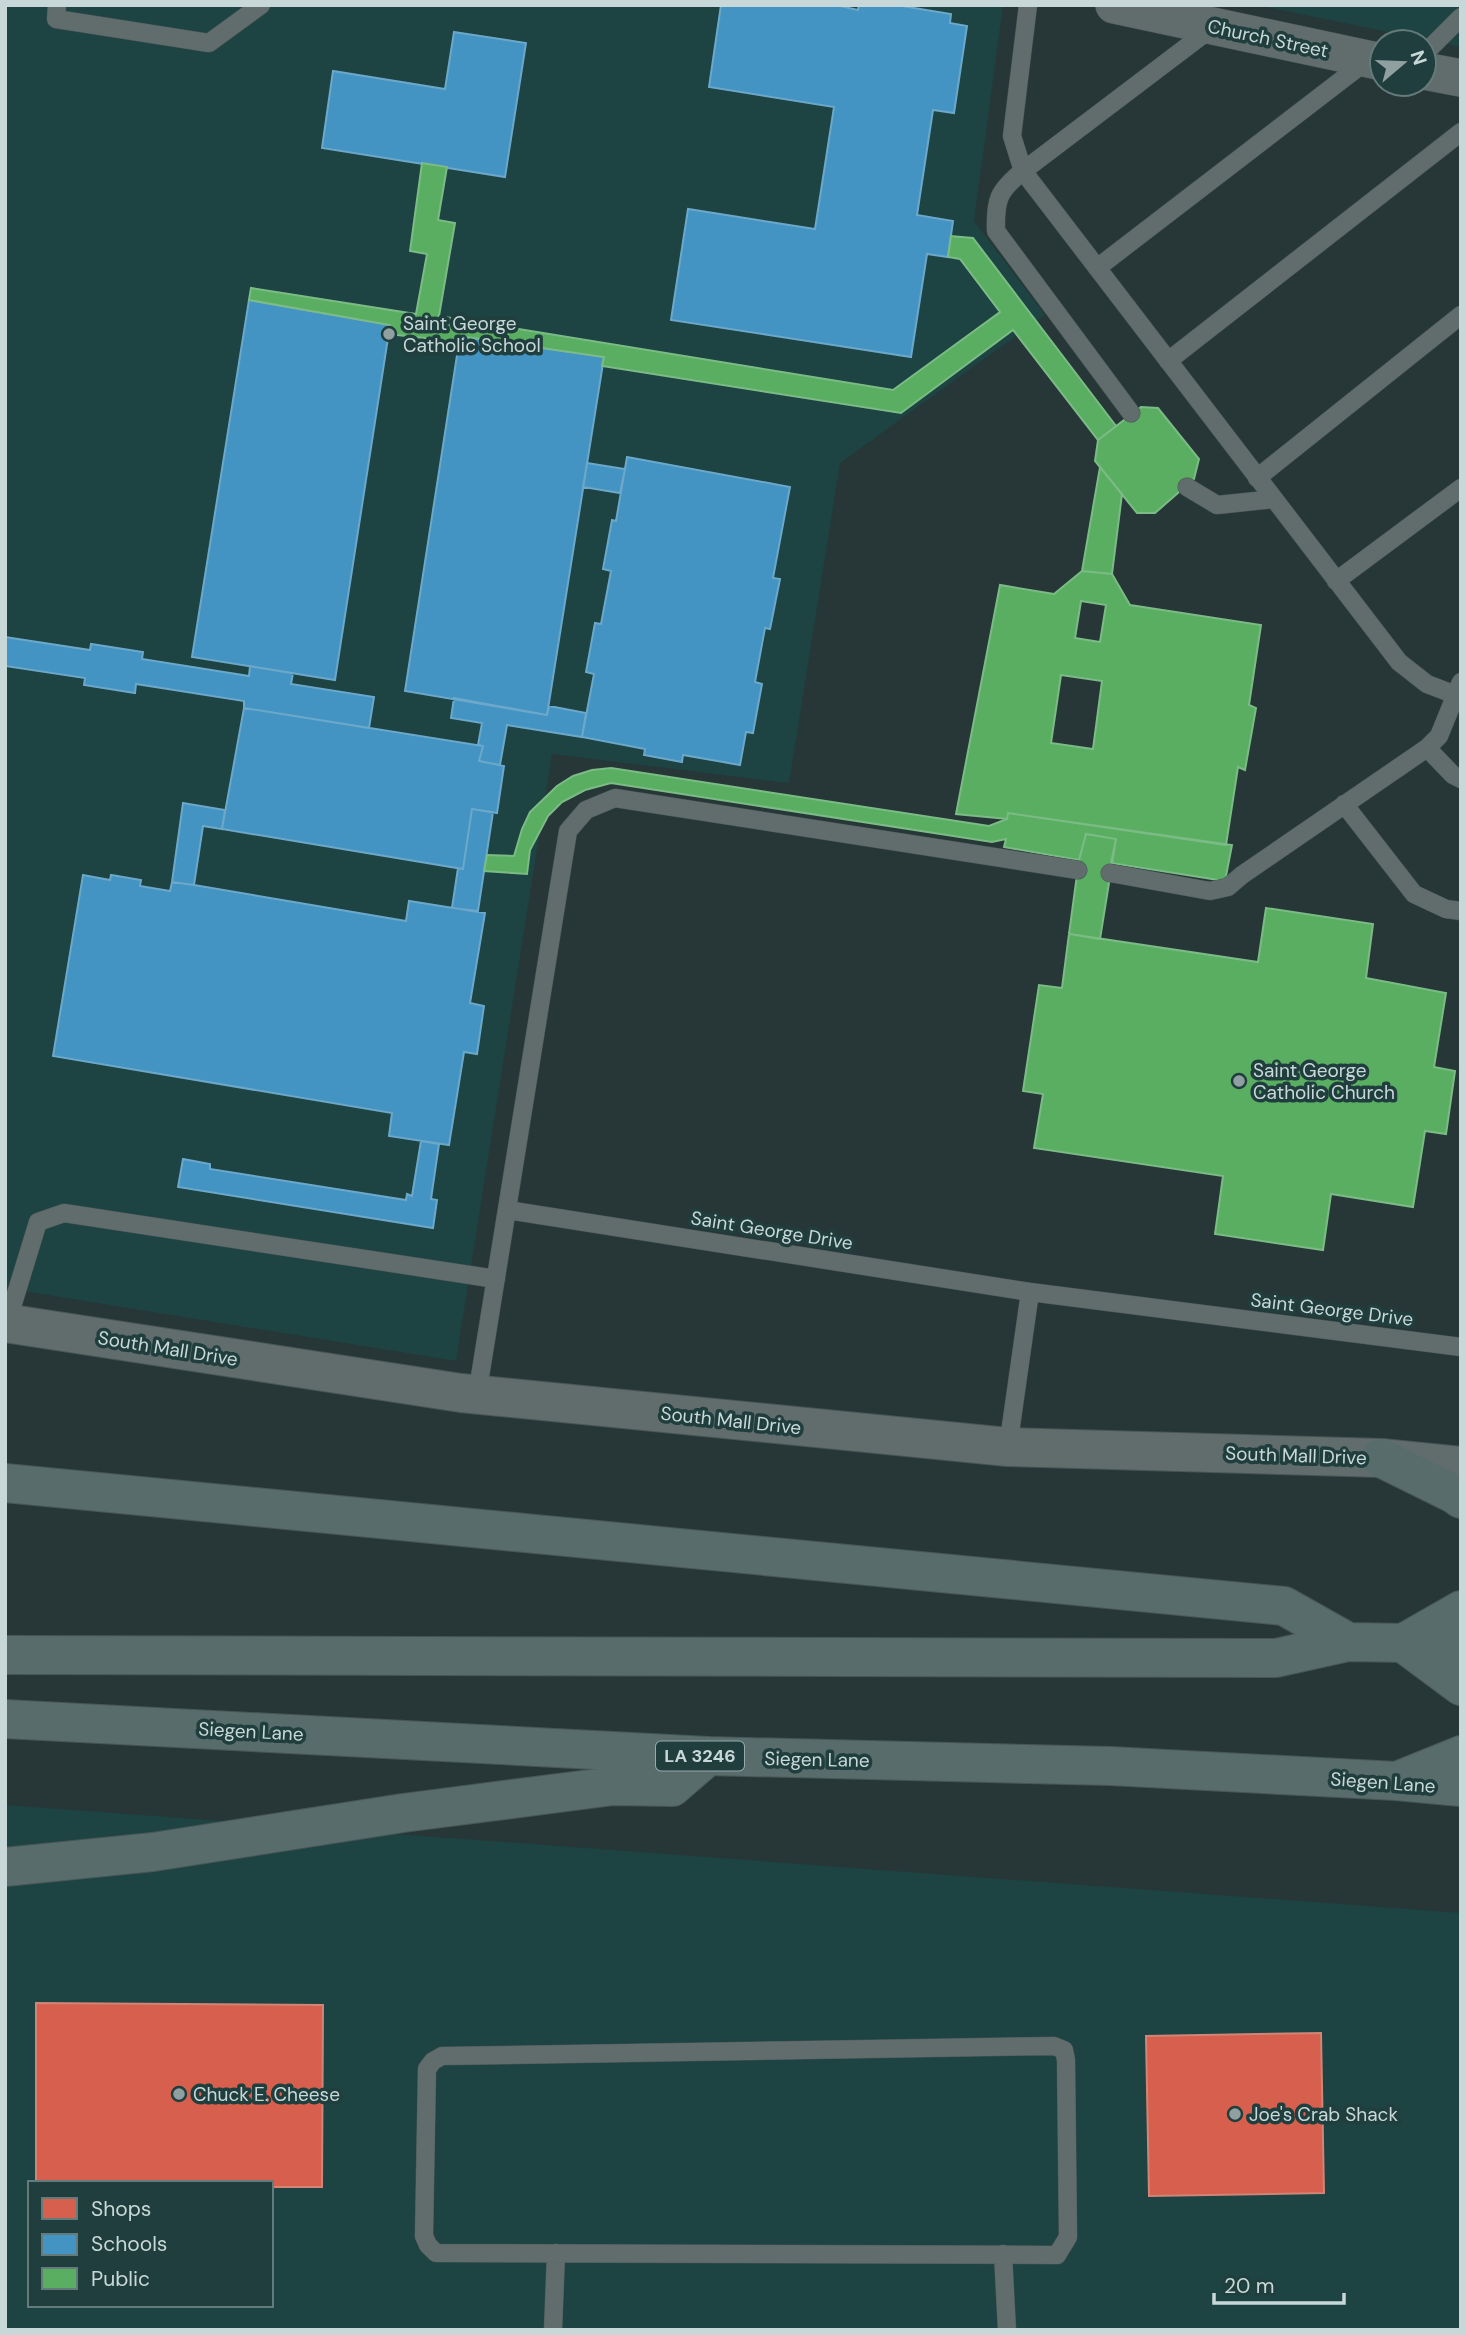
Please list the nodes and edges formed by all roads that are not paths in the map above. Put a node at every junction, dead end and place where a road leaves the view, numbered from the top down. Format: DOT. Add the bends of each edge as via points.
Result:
graph roads {
  1 [pos="57,5"];
  2 [pos="261,5"];
  3 [pos="1028,5"];
  4 [pos="1114,5"];
  5 [pos="1461,17"];
  6 [pos="1214,26"];
  7 [pos="1438,40"];
  8 [pos="1368,59"];
  9 [pos="1368,66"];
  10 [pos="1438,74"];
  11 [pos="1461,78"];
  12 [pos="1461,132"];
  13 [pos="1023,171"];
  14 [pos="1097,268"];
  15 [pos="1461,315"];
  16 [pos="1168,361"];
  17 [pos="1131,413"];
  18 [pos="1257,478"];
  19 [pos="1187,487"];
  20 [pos="1461,488"];
  21 [pos="1274,499"];
  22 [pos="1336,581"];
  23 [pos="1459,692"];
  24 [pos="1427,748"];
  25 [pos="1461,779"];
  26 [pos="1343,804"];
  27 [pos="1078,870"];
  28 [pos="1110,873"];
  29 [pos="1461,911"];
  30 [pos="507,1210"];
  31 [pos="496,1279"];
  32 [pos="1030,1292"];
  33 [pos="6,1323"];
  34 [pos="1461,1347"];
  35 [pos="477,1395"];
  36 [pos="1008,1447"];
  37 [pos="1381,1458"];
  38 [pos="1461,1466"];
  39 [pos="5,1483"];
  40 [pos="1461,1499"];
  41 [pos="1461,1611"];
  42 [pos="1348,1642"];
  43 [pos="1403,1643"];
  44 [pos="1461,1644"];
  45 [pos="5,1655"];
  46 [pos="1461,1686"];
  47 [pos="5,1719"];
  48 [pos="1461,1755"];
  49 [pos="708,1756"];
  50 [pos="1396,1781"];
  51 [pos="1461,1787"];
  52 [pos="5,1867"];
  53 [pos="556,2253"];
  54 [pos="1003,2254"];
  55 [pos="553,2330"];
  56 [pos="1007,2330"];
  1 -- 2 [label="lane" via="56,19 209,43"];
  3 -- 13 [label="lane" via="1012,136"];
  4 -- 6 [label="street, Church Street"];
  5 -- 7 [label="lane"];
  6 -- 8 [label="street, Church Street"];
  6 -- 13 [label="lane"];
  9 -- 14 [label="lane"];
  10 -- 11 [label="street"];
  12 -- 16 [label="lane"];
  13 -- 14 [label="lane"];
  13 -- 17 [label="lane" via="1005,186 996,205 996,231"];
  14 -- 16 [label="lane"];
  15 -- 18 [label="lane"];
  16 -- 18 [label="lane"];
  18 -- 21 [label="lane"];
  19 -- 21 [label="lane" via="1217,505"];
  20 -- 22 [label="lane"];
  21 -- 22 [label="lane"];
  22 -- 23 [label="lane" via="1399,662 1427,684"];
  23 -- 24 [label="lane" via="1439,736"];
  24 -- 25 [label="lane"];
  24 -- 26 [label="lane"];
  26 -- 28 [label="lane" via="1228,887 1210,891"];
  26 -- 29 [label="lane" via="1414,894"];
  27 -- 30 [label="lane" via="615,798 586,810 568,831"];
  30 -- 31 [label="lane"];
  30 -- 32 [label="lane, Saint George Drive"];
  31 -- 33 [label="lane" via="64,1213 38,1222"];
  31 -- 35 [label="lane"];
  32 -- 34 [label="lane, Saint George Drive"];
  32 -- 36 [label="lane"];
  33 -- 35 [label="street, South Mall Drive"];
  35 -- 36 [label="street, South Mall Drive"];
  36 -- 37 [label="street, South Mall Drive"];
  37 -- 38 [label="street, South Mall Drive"];
  37 -- 40 [label="main road"];
  39 -- 42 [label="main road" via="1284,1606"];
  41 -- 43 [label="main road"];
  42 -- 43 [label="main road"];
  42 -- 45 [label="main road" via="1276,1658"];
  43 -- 44 [label="main road"];
  43 -- 46 [label="main road"];
  47 -- 49 [label="main road, Siegen Lane / LA 3246"];
  48 -- 50 [label="main road"];
  49 -- 50 [label="main road, Siegen Lane / LA 3246" via="1110,1766"];
  49 -- 52 [label="main road" via="672,1787 613,1786 153,1852"];
  50 -- 51 [label="main road, Siegen Lane / LA 3246"];
  53 -- 54 [label="lane"];
  53 -- 54 [label="lane" via="436,2253 428,2245 424,2236 427,2069 433,2061 442,2056 1054,2046 1064,2050 1066,2060 1068,2236 1057,2255"];
  53 -- 55 [label="lane"];
  54 -- 56 [label="lane"];
}
